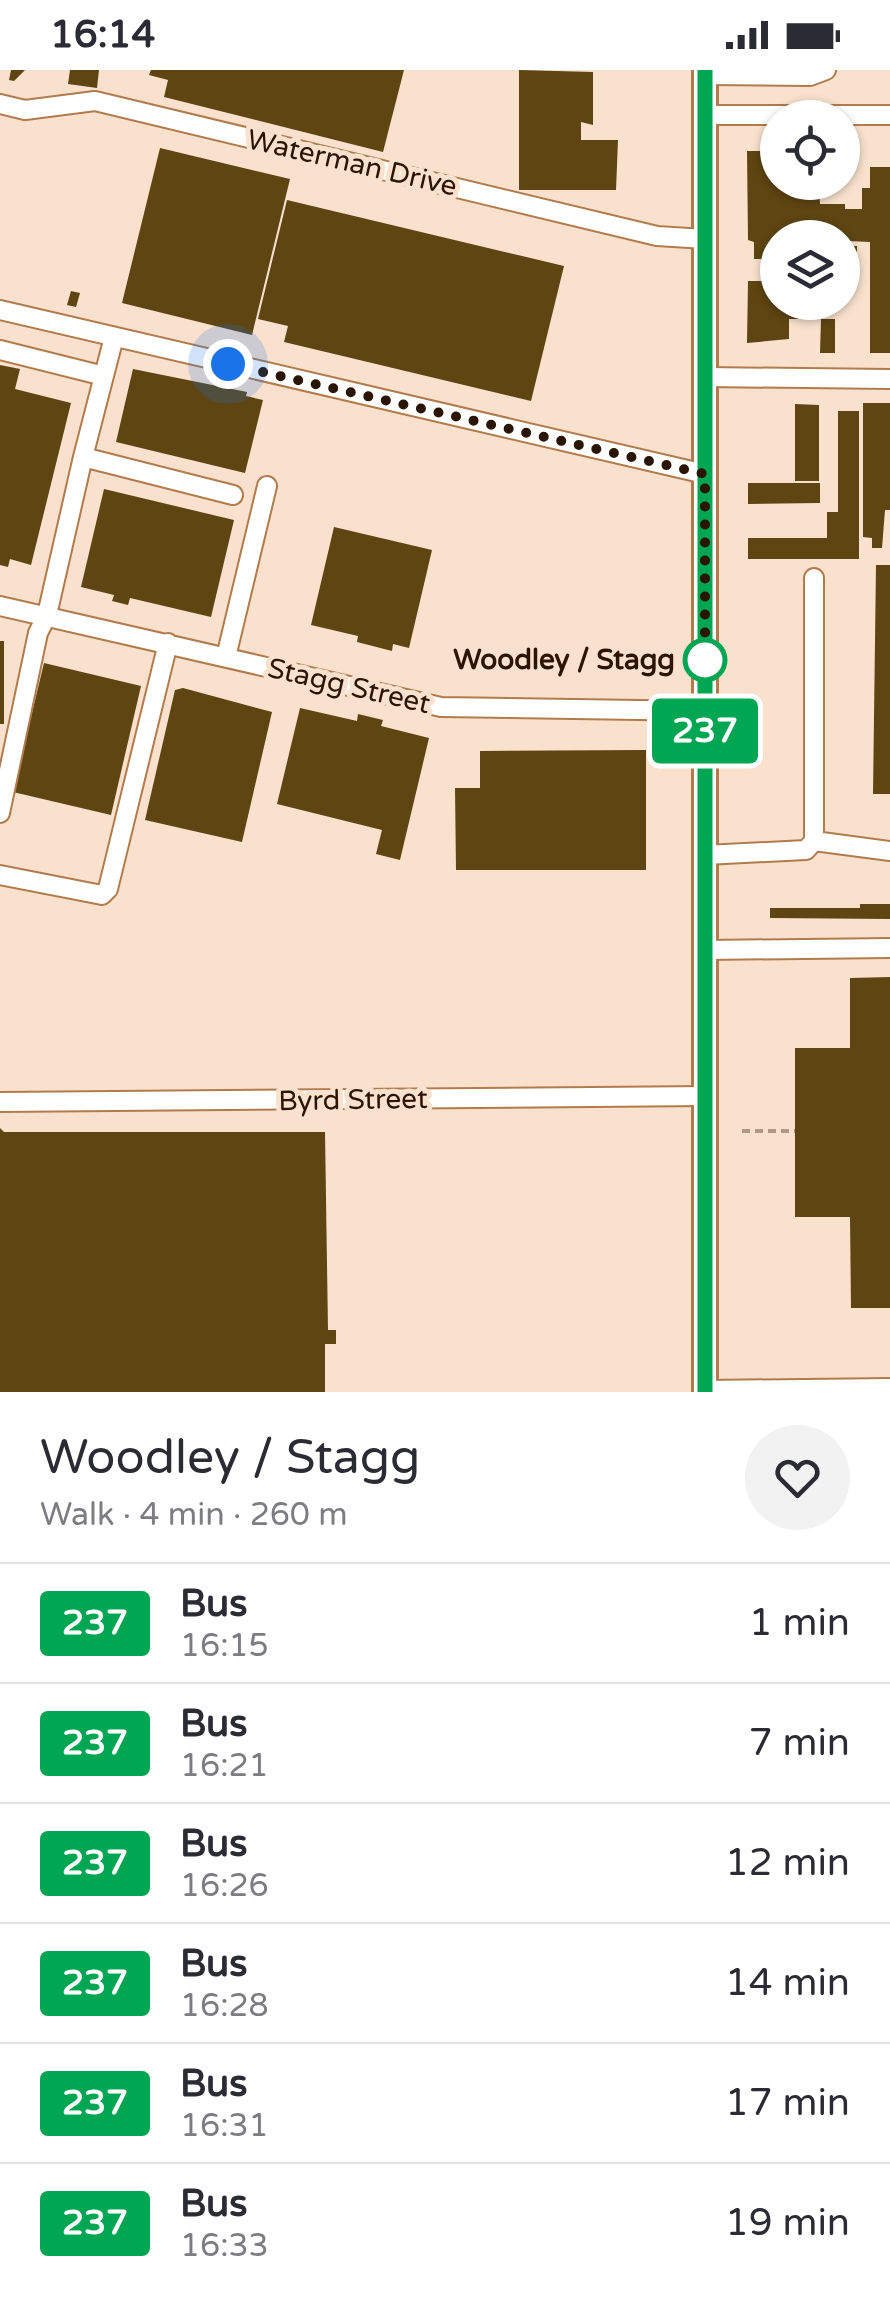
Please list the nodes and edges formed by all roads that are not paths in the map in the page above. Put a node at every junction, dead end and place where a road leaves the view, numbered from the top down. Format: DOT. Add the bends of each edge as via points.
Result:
graph roads {
  1 [pos="826,70"];
  2 [pos="705,72"];
  3 [pos="0,104"];
  4 [pos="890,115"];
  5 [pos="705,116"];
  6 [pos="705,239"];
  7 [pos="0,310"];
  8 [pos="114,337"];
  9 [pos="0,350"];
  10 [pos="104,376"];
  11 [pos="705,377"];
  12 [pos="890,379"];
  13 [pos="83,457"];
  14 [pos="705,474"];
  15 [pos="267,486"];
  16 [pos="233,494"];
  17 [pos="814,578"];
  18 [pos="0,606"];
  19 [pos="47,615"];
  20 [pos="168,643"];
  21 [pos="226,657"];
  22 [pos="705,711"];
  23 [pos="0,813"];
  24 [pos="814,841"];
  25 [pos="890,851"];
  26 [pos="705,855"];
  27 [pos="0,875"];
  28 [pos="890,948"];
  29 [pos="705,950"];
  30 [pos="705,1096"];
  31 [pos="0,1102"];
  32 [pos="890,1388"];
  33 [pos="705,1391"];
  1 -- 2 [label="street" via="810,76"];
  2 -- 5 [label="main road"];
  3 -- 6 [label="street, Waterman Drive" via="26,110 95,101 657,236"];
  4 -- 5 [label="street"];
  5 -- 6 [label="main road"];
  6 -- 11 [label="main road"];
  7 -- 8 [label="street"];
  8 -- 10 [label="street"];
  8 -- 14 [label="street"];
  9 -- 10 [label="street"];
  10 -- 13 [label="street"];
  11 -- 12 [label="street"];
  11 -- 14 [label="main road"];
  13 -- 16 [label="street"];
  13 -- 19 [label="street"];
  14 -- 22 [label="main road"];
  15 -- 21 [label="street"];
  17 -- 24 [label="street"];
  18 -- 19 [label="street, Stagg Street"];
  19 -- 20 [label="street, Stagg Street"];
  19 -- 23 [label="street"];
  20 -- 21 [label="street, Stagg Street"];
  20 -- 27 [label="street" via="108,889 102,895"];
  21 -- 22 [label="street, Stagg Street" via="441,708"];
  22 -- 26 [label="main road"];
  24 -- 25 [label="street"];
  24 -- 26 [label="street" via="806,850"];
  26 -- 29 [label="main road"];
  28 -- 29 [label="street"];
  29 -- 30 [label="main road"];
  30 -- 31 [label="street, Byrd Street"];
  30 -- 33 [label="main road"];
  32 -- 33 [label="street"];
}
